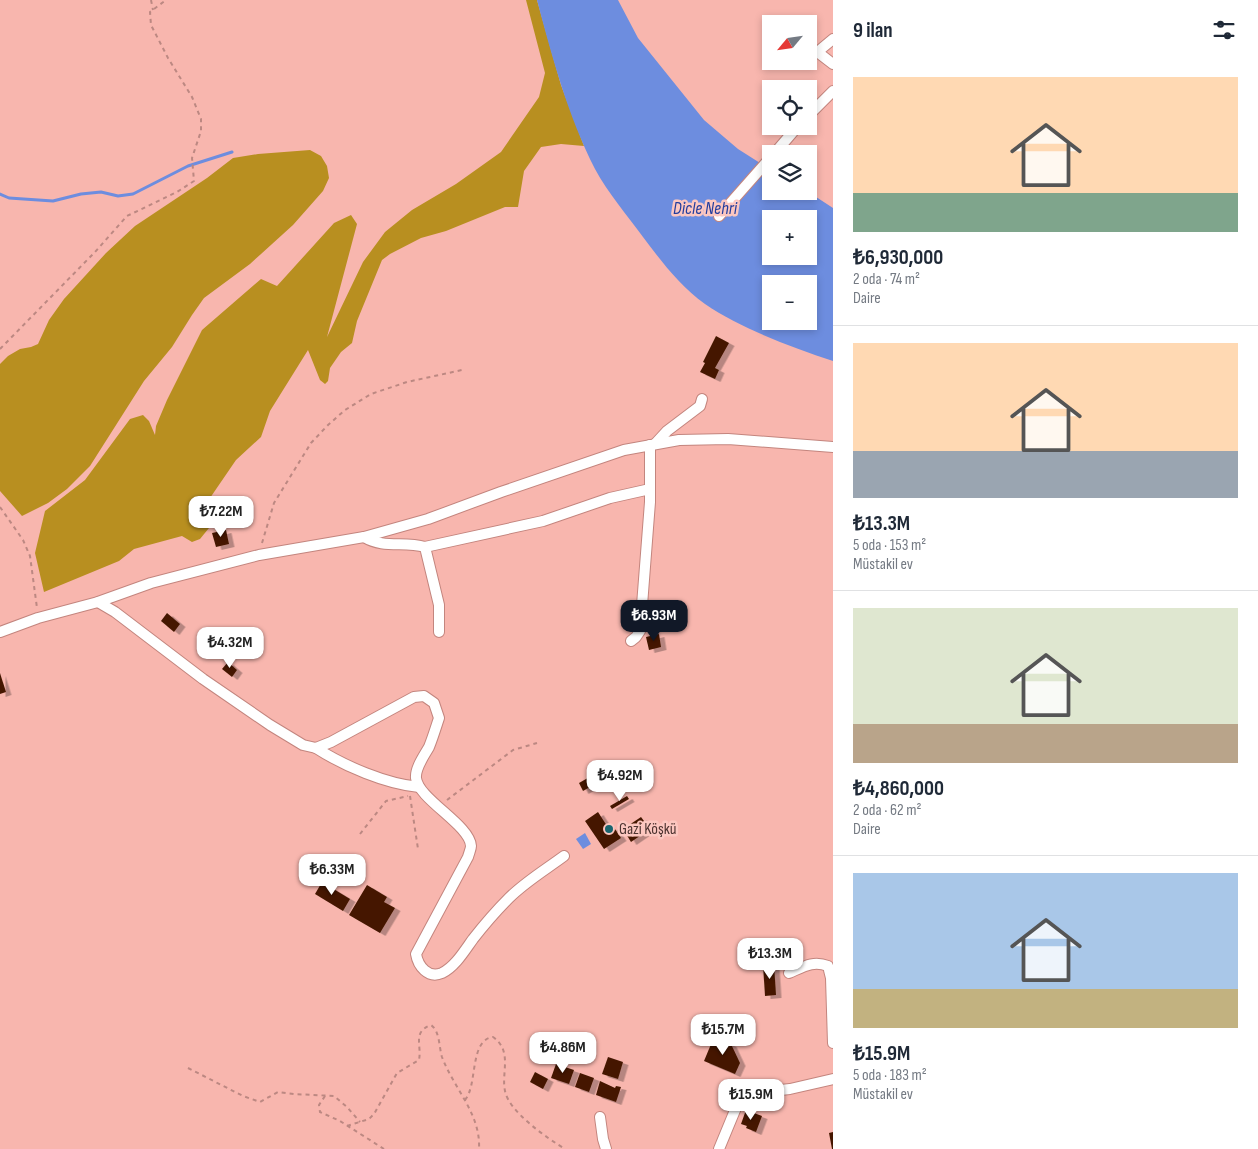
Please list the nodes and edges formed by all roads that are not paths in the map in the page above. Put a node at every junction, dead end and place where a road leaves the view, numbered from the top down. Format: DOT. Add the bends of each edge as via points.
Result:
graph roads {
  1 [pos="833,39"];
  2 [pos="833,64"];
  3 [pos="833,90"];
  4 [pos="817,107"];
  5 [pos="790,135"];
  6 [pos="781,145"];
  7 [pos="762,167"];
  8 [pos="719,216"];
  9 [pos="702,399"];
  10 [pos="653,445"];
  11 [pos="833,447"];
  12 [pos="650,489"];
  13 [pos="364,537"];
  14 [pos="425,547"];
  15 [pos="98,602"];
  16 [pos="0,632"];
  17 [pos="438,632"];
  18 [pos="631,641"];
  19 [pos="316,748"];
  20 [pos="419,787"];
  21 [pos="564,856"];
  22 [pos="789,973"];
  23 [pos="833,1042"];
  24 [pos="833,1079"];
  25 [pos="600,1117"];
  26 [pos="606,1149"];
  27 [pos="719,1149"];
  1 -- 2 [label="street" via="821,49 820,54"];
  3 -- 4 [label="street"];
  5 -- 6 [label="street"];
  7 -- 8 [label="street"];
  9 -- 10 [label="street" via="700,406"];
  10 -- 11 [label="street" via="679,440 728,439"];
  10 -- 12 [label="street"];
  10 -- 13 [label="street" via="624,450 428,519"];
  12 -- 14 [label="street" via="610,498 543,521"];
  12 -- 18 [label="street" via="640,631"];
  13 -- 14 [label="street" via="374,543"];
  13 -- 15 [label="street" via="259,555 151,583"];
  14 -- 17 [label="street" via="439,605"];
  15 -- 16 [label="street"];
  15 -- 19 [label="street" via="270,725 302,745"];
  19 -- 20 [label="street" via="334,760 400,785"];
  19 -- 20 [label="street" via="414,697 424,696 434,704 439,718 416,772"];
  20 -- 21 [label="street" via="465,833 471,847 416,954 417,962 429,974 450,967 509,898"];
  22 -- 23 [label="street" via="818,962 828,966"];
  24 -- 27 [label="street" via="744,1096"];
  25 -- 26 [label="street"];
}
